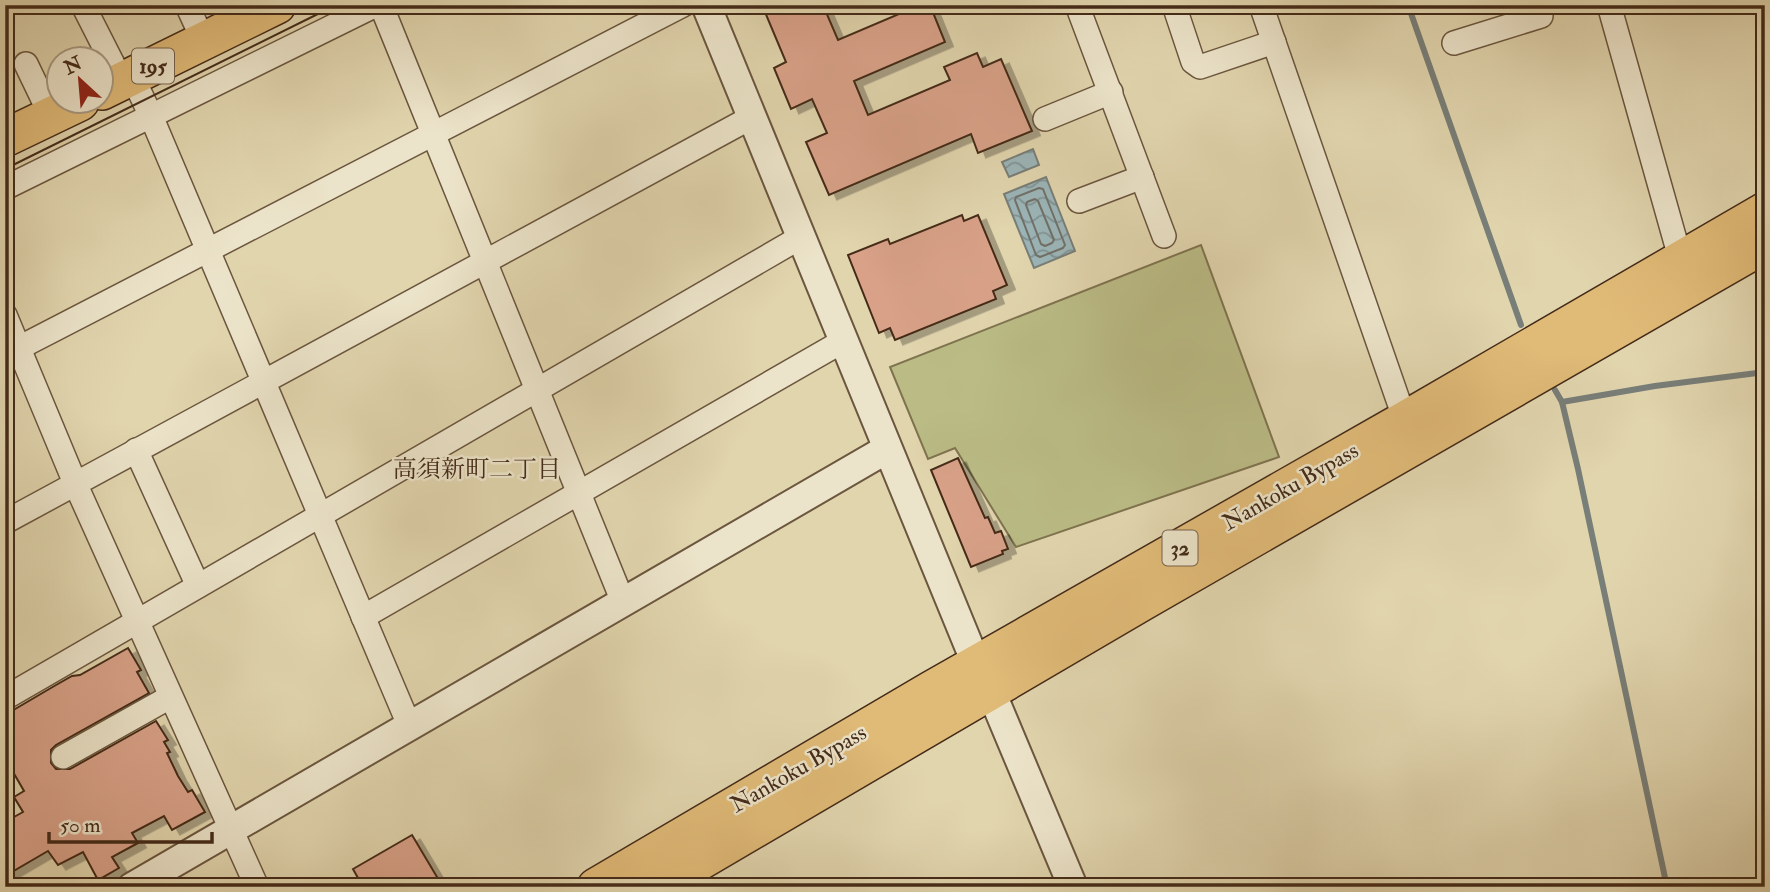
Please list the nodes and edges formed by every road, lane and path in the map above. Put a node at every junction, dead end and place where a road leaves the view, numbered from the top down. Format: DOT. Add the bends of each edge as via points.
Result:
graph roads {
  1 [pos="83,5"];
  2 [pos="187,5"];
  3 [pos="277,5"];
  4 [pos="379,5"];
  5 [pos="683,5"];
  6 [pos="706,5"];
  7 [pos="1077,5"];
  8 [pos="1174,5"];
  9 [pos="1261,5"];
  10 [pos="1538,5"];
  11 [pos="1609,5"];
  12 [pos="204,42"];
  13 [pos="1274,42"];
  14 [pos="1454,43"];
  15 [pos="26,64"];
  16 [pos="117,83"];
  17 [pos="46,87"];
  18 [pos="1111,92"];
  19 [pos="51,116"];
  20 [pos="151,116"];
  21 [pos="752,117"];
  22 [pos="1045,119"];
  23 [pos="433,135"];
  24 [pos="5,138"];
  25 [pos="1142,177"];
  26 [pos="5,188"];
  27 [pos="1079,201"];
  28 [pos="1765,211"];
  29 [pos="1164,236"];
  30 [pos="801,237"];
  31 [pos="1765,244"];
  32 [pos="207,251"];
  33 [pos="1681,261"];
  34 [pos="485,262"];
  35 [pos="5,316"];
  36 [pos="843,341"];
  37 [pos="12,351"];
  38 [pos="263,383"];
  39 [pos="537,390"];
  40 [pos="1405,420"];
  41 [pos="887,449"];
  42 [pos="136,450"];
  43 [pos="75,483"];
  44 [pos="579,493"];
  45 [pos="320,516"];
  46 [pos="5,522"];
  47 [pos="198,586"];
  48 [pos="622,602"];
  49 [pos="363,617"];
  50 [pos="136,622"];
  51 [pos="985,678"];
  52 [pos="170,697"];
  53 [pos="5,698"];
  54 [pos="409,725"];
  55 [pos="63,757"];
  56 [pos="232,829"];
  57 [pos="132,887"];
  58 [pos="257,887"];
  59 [pos="596,887"];
  60 [pos="656,887"];
  61 [pos="1073,887"];
  1 -- 16 [label="street" via="117,72"];
  2 -- 12 [label="street"];
  3 -- 12 [label="highway, 195"];
  4 -- 20 [label="street"];
  4 -- 23 [label="street"];
  5 -- 23 [label="street"];
  6 -- 21 [label="street"];
  7 -- 18 [label="street"];
  8 -- 13 [label="street" via="1193,62 1200,67"];
  9 -- 13 [label="street"];
  10 -- 14 [label="street" via="1541,16"];
  11 -- 33 [label="street"];
  12 -- 16 [label="highway, 195"];
  13 -- 40 [label="street"];
  15 -- 17 [label="street"];
  16 -- 20 [label="street"];
  18 -- 22 [label="street"];
  18 -- 25 [label="street"];
  19 -- 24 [label="highway"];
  20 -- 26 [label="street"];
  20 -- 32 [label="street"];
  21 -- 30 [label="street"];
  21 -- 34 [label="street"];
  23 -- 32 [label="street"];
  23 -- 34 [label="street"];
  25 -- 27 [label="street"];
  25 -- 29 [label="street"];
  28 -- 33 [label="highway, Nankoku Bypass / 32"];
  30 -- 36 [label="street"];
  30 -- 39 [label="street"];
  31 -- 51 [label="highway, Nankoku Bypass / 32" via="1142,602"];
  32 -- 37 [label="street"];
  32 -- 38 [label="street"];
  33 -- 40 [label="highway, Nankoku Bypass / 32"];
  34 -- 38 [label="street"];
  34 -- 39 [label="street"];
  35 -- 37 [label="street"];
  36 -- 41 [label="street"];
  36 -- 44 [label="street"];
  37 -- 43 [label="street"];
  38 -- 42 [label="street"];
  38 -- 45 [label="street"];
  39 -- 44 [label="street"];
  39 -- 45 [label="street"];
  40 -- 51 [label="highway, Nankoku Bypass / 32"];
  41 -- 48 [label="street"];
  41 -- 51 [label="street"];
  42 -- 43 [label="street"];
  42 -- 47 [label="street"];
  43 -- 46 [label="street"];
  43 -- 50 [label="street"];
  44 -- 48 [label="street"];
  44 -- 49 [label="street"];
  45 -- 47 [label="street"];
  45 -- 49 [label="street"];
  47 -- 50 [label="street"];
  48 -- 54 [label="street"];
  49 -- 54 [label="street"];
  50 -- 52 [label="street"];
  50 -- 53 [label="street"];
  51 -- 59 [label="highway, Nankoku Bypass / 32"];
  51 -- 60 [label="highway, Nankoku Bypass / 32"];
  51 -- 61 [label="street"];
  52 -- 55 [label="street"];
  52 -- 56 [label="street"];
  54 -- 56 [label="street"];
  56 -- 57 [label="street"];
  56 -- 58 [label="street"];
}
